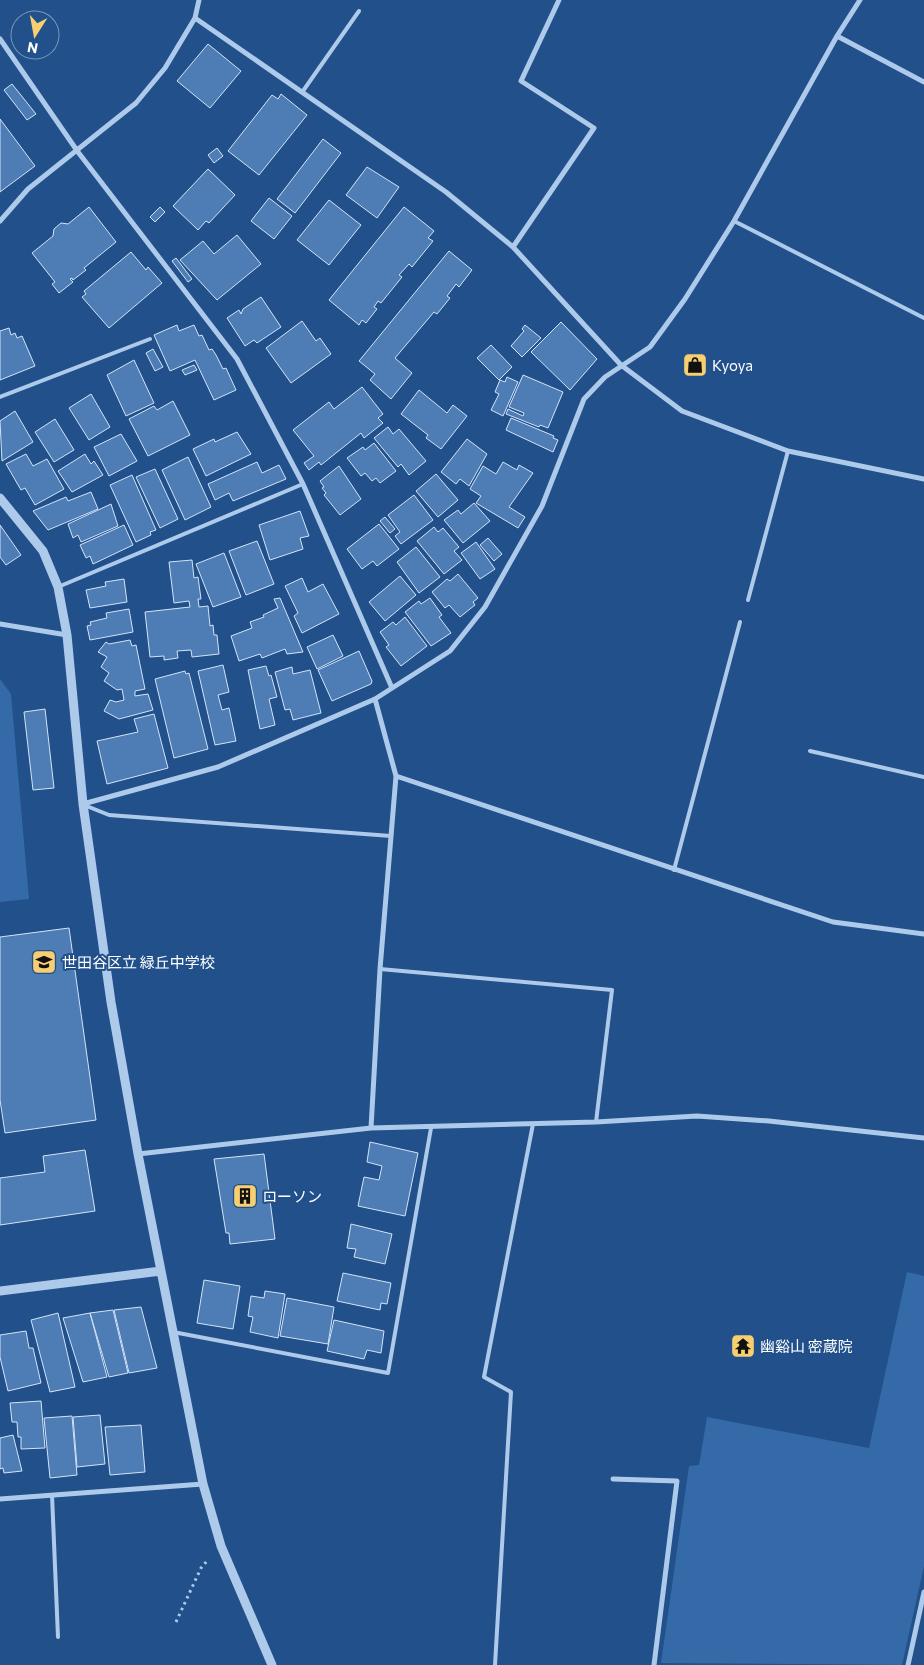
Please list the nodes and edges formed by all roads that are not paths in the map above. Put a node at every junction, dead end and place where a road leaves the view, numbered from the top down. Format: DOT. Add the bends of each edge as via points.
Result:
graph roads {
  1 [pos="199,0"];
  2 [pos="559,0"];
  3 [pos="860,0"];
  4 [pos="359,11"];
  5 [pos="195,18"];
  6 [pos="837,36"];
  7 [pos="0,39"];
  8 [pos="924,82"];
  9 [pos="303,91"];
  10 [pos="78,152"];
  11 [pos="0,221"];
  12 [pos="734,221"];
  13 [pos="513,247"];
  14 [pos="924,318"];
  15 [pos="150,338"];
  16 [pos="621,365"];
  17 [pos="0,397"];
  18 [pos="788,451"];
  19 [pos="924,479"];
  20 [pos="303,484"];
  21 [pos="0,498"];
  22 [pos="58,588"];
  23 [pos="748,600"];
  24 [pos="740,622"];
  25 [pos="0,624"];
  26 [pos="67,635"];
  27 [pos="392,688"];
  28 [pos="376,699"];
  29 [pos="810,751"];
  30 [pos="396,776"];
  31 [pos="924,777"];
  32 [pos="83,804"];
  33 [pos="391,836"];
  34 [pos="674,870"];
  35 [pos="924,934"];
  36 [pos="380,969"];
  37 [pos="596,1122"];
  38 [pos="533,1124"];
  39 [pos="370,1128"];
  40 [pos="431,1128"];
  41 [pos="924,1138"];
  42 [pos="138,1154"];
  43 [pos="161,1271"];
  44 [pos="0,1291"];
  45 [pos="173,1332"];
  46 [pos="613,1480"];
  47 [pos="203,1484"];
  48 [pos="52,1495"];
  49 [pos="0,1499"];
  50 [pos="924,1592"];
  51 [pos="58,1637"];
  52 [pos="272,1665"];
  53 [pos="494,1665"];
  54 [pos="654,1665"];
  55 [pos="908,1665"];
  1 -- 5 [label="street"];
  2 -- 13 [label="street" via="521,81 594,128"];
  3 -- 6 [label="street"];
  4 -- 9 [label="lane"];
  5 -- 9 [label="street"];
  5 -- 10 [label="street" via="165,68 136,103"];
  6 -- 8 [label="street"];
  6 -- 12 [label="street"];
  7 -- 10 [label="street"];
  9 -- 13 [label="street" via="446,192"];
  10 -- 11 [label="street" via="28,189"];
  10 -- 20 [label="street" via="237,359"];
  12 -- 14 [label="lane"];
  12 -- 16 [label="street" via="650,347"];
  13 -- 16 [label="street"];
  15 -- 17 [label="lane"];
  16 -- 18 [label="street" via="682,411"];
  16 -- 27 [label="street" via="584,399 542,506 485,607 450,651"];
  18 -- 19 [label="street"];
  18 -- 23 [label="lane"];
  20 -- 22 [label="lane"];
  20 -- 27 [label="street"];
  21 -- 22 [label="street" via="42,551"];
  22 -- 26 [label="street"];
  24 -- 34 [label="lane"];
  25 -- 26 [label="street"];
  26 -- 32 [label="street"];
  27 -- 28 [label="street"];
  28 -- 30 [label="street"];
  28 -- 32 [label="street" via="218,767"];
  29 -- 31 [label="lane"];
  30 -- 33 [label="street"];
  30 -- 34 [label="street"];
  32 -- 33 [label="lane" via="109,816"];
  32 -- 42 [label="street" via="111,1002"];
  33 -- 36 [label="street"];
  34 -- 35 [label="street" via="833,922"];
  36 -- 37 [label="lane" via="612,990"];
  36 -- 39 [label="street"];
  37 -- 38 [label="street"];
  37 -- 41 [label="street" via="698,1116"];
  38 -- 40 [label="street"];
  38 -- 53 [label="lane" via="484,1377 511,1392"];
  39 -- 40 [label="street"];
  39 -- 42 [label="street"];
  40 -- 45 [label="lane" via="388,1374"];
  42 -- 43 [label="street"];
  43 -- 44 [label="street"];
  43 -- 45 [label="street"];
  45 -- 47 [label="street"];
  46 -- 54 [label="street" via="677,1481"];
  47 -- 48 [label="street"];
  47 -- 52 [label="street" via="221,1546"];
  48 -- 49 [label="street"];
  48 -- 51 [label="lane"];
  50 -- 55 [label="street"];
}
